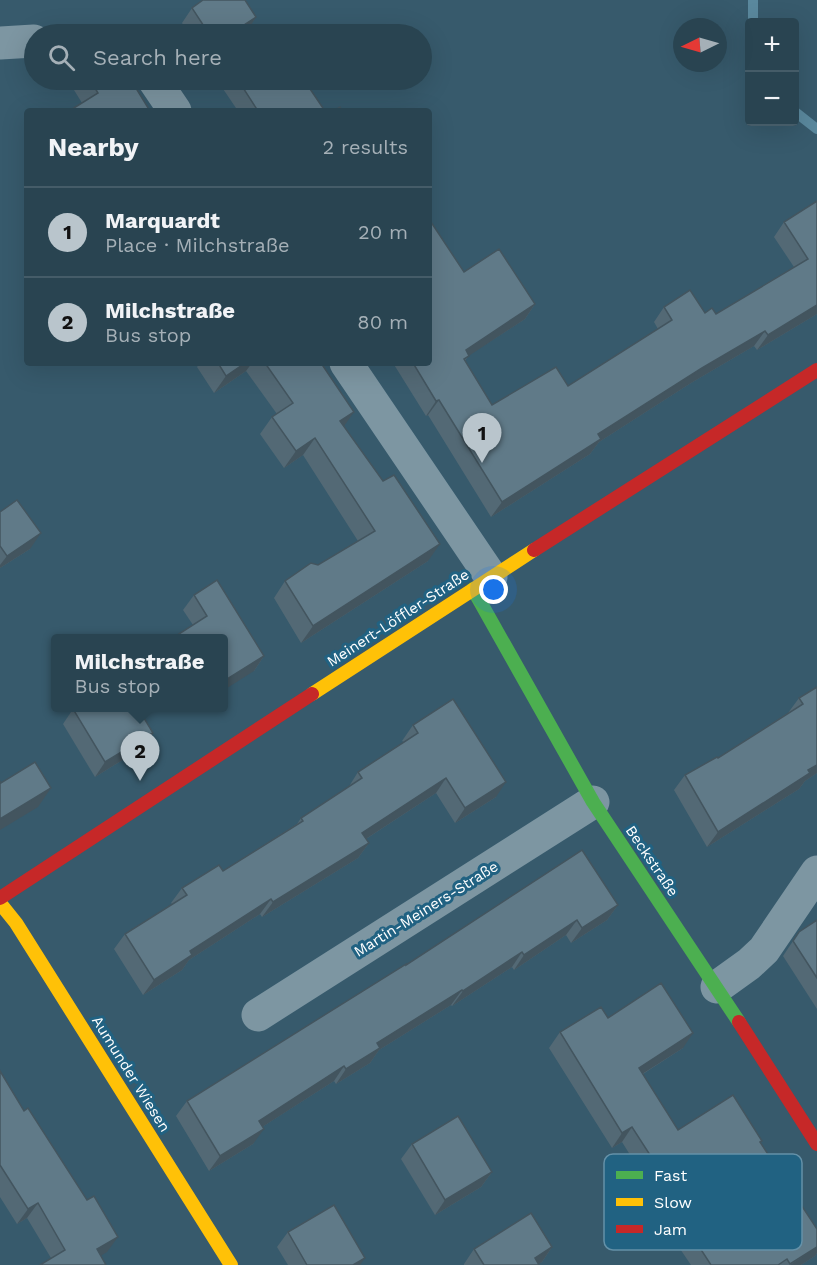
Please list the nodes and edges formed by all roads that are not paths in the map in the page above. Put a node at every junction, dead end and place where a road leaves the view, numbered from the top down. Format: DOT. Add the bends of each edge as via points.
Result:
graph roads {
  1 [pos="24,42"];
  2 [pos="0,43"];
  3 [pos="161,90"];
  4 [pos="174,108"];
  5 [pos="348,366"];
  6 [pos="817,370"];
  7 [pos="482,583"];
  8 [pos="593,802"];
  9 [pos="817,872"];
  10 [pos="0,898"];
  11 [pos="0,903"];
  12 [pos="717,987"];
  13 [pos="258,1015"];
  14 [pos="817,1144"];
  15 [pos="231,1265"];
  1 -- 2 [label="street"];
  3 -- 4 [label="street"];
  5 -- 7 [label="street"];
  6 -- 7 [label="street, Meinert-Löffler-Straße"];
  7 -- 8 [label="street, Beckstraße"];
  7 -- 10 [label="street, Meinert-Löffler-Straße"];
  8 -- 12 [label="street, Beckstraße"];
  8 -- 13 [label="street, Martin-Meiners-Straße"];
  9 -- 12 [label="street" via="764,950"];
  11 -- 15 [label="street, Aumunder Wiesen"];
  12 -- 14 [label="street, Beckstraße"];
}
